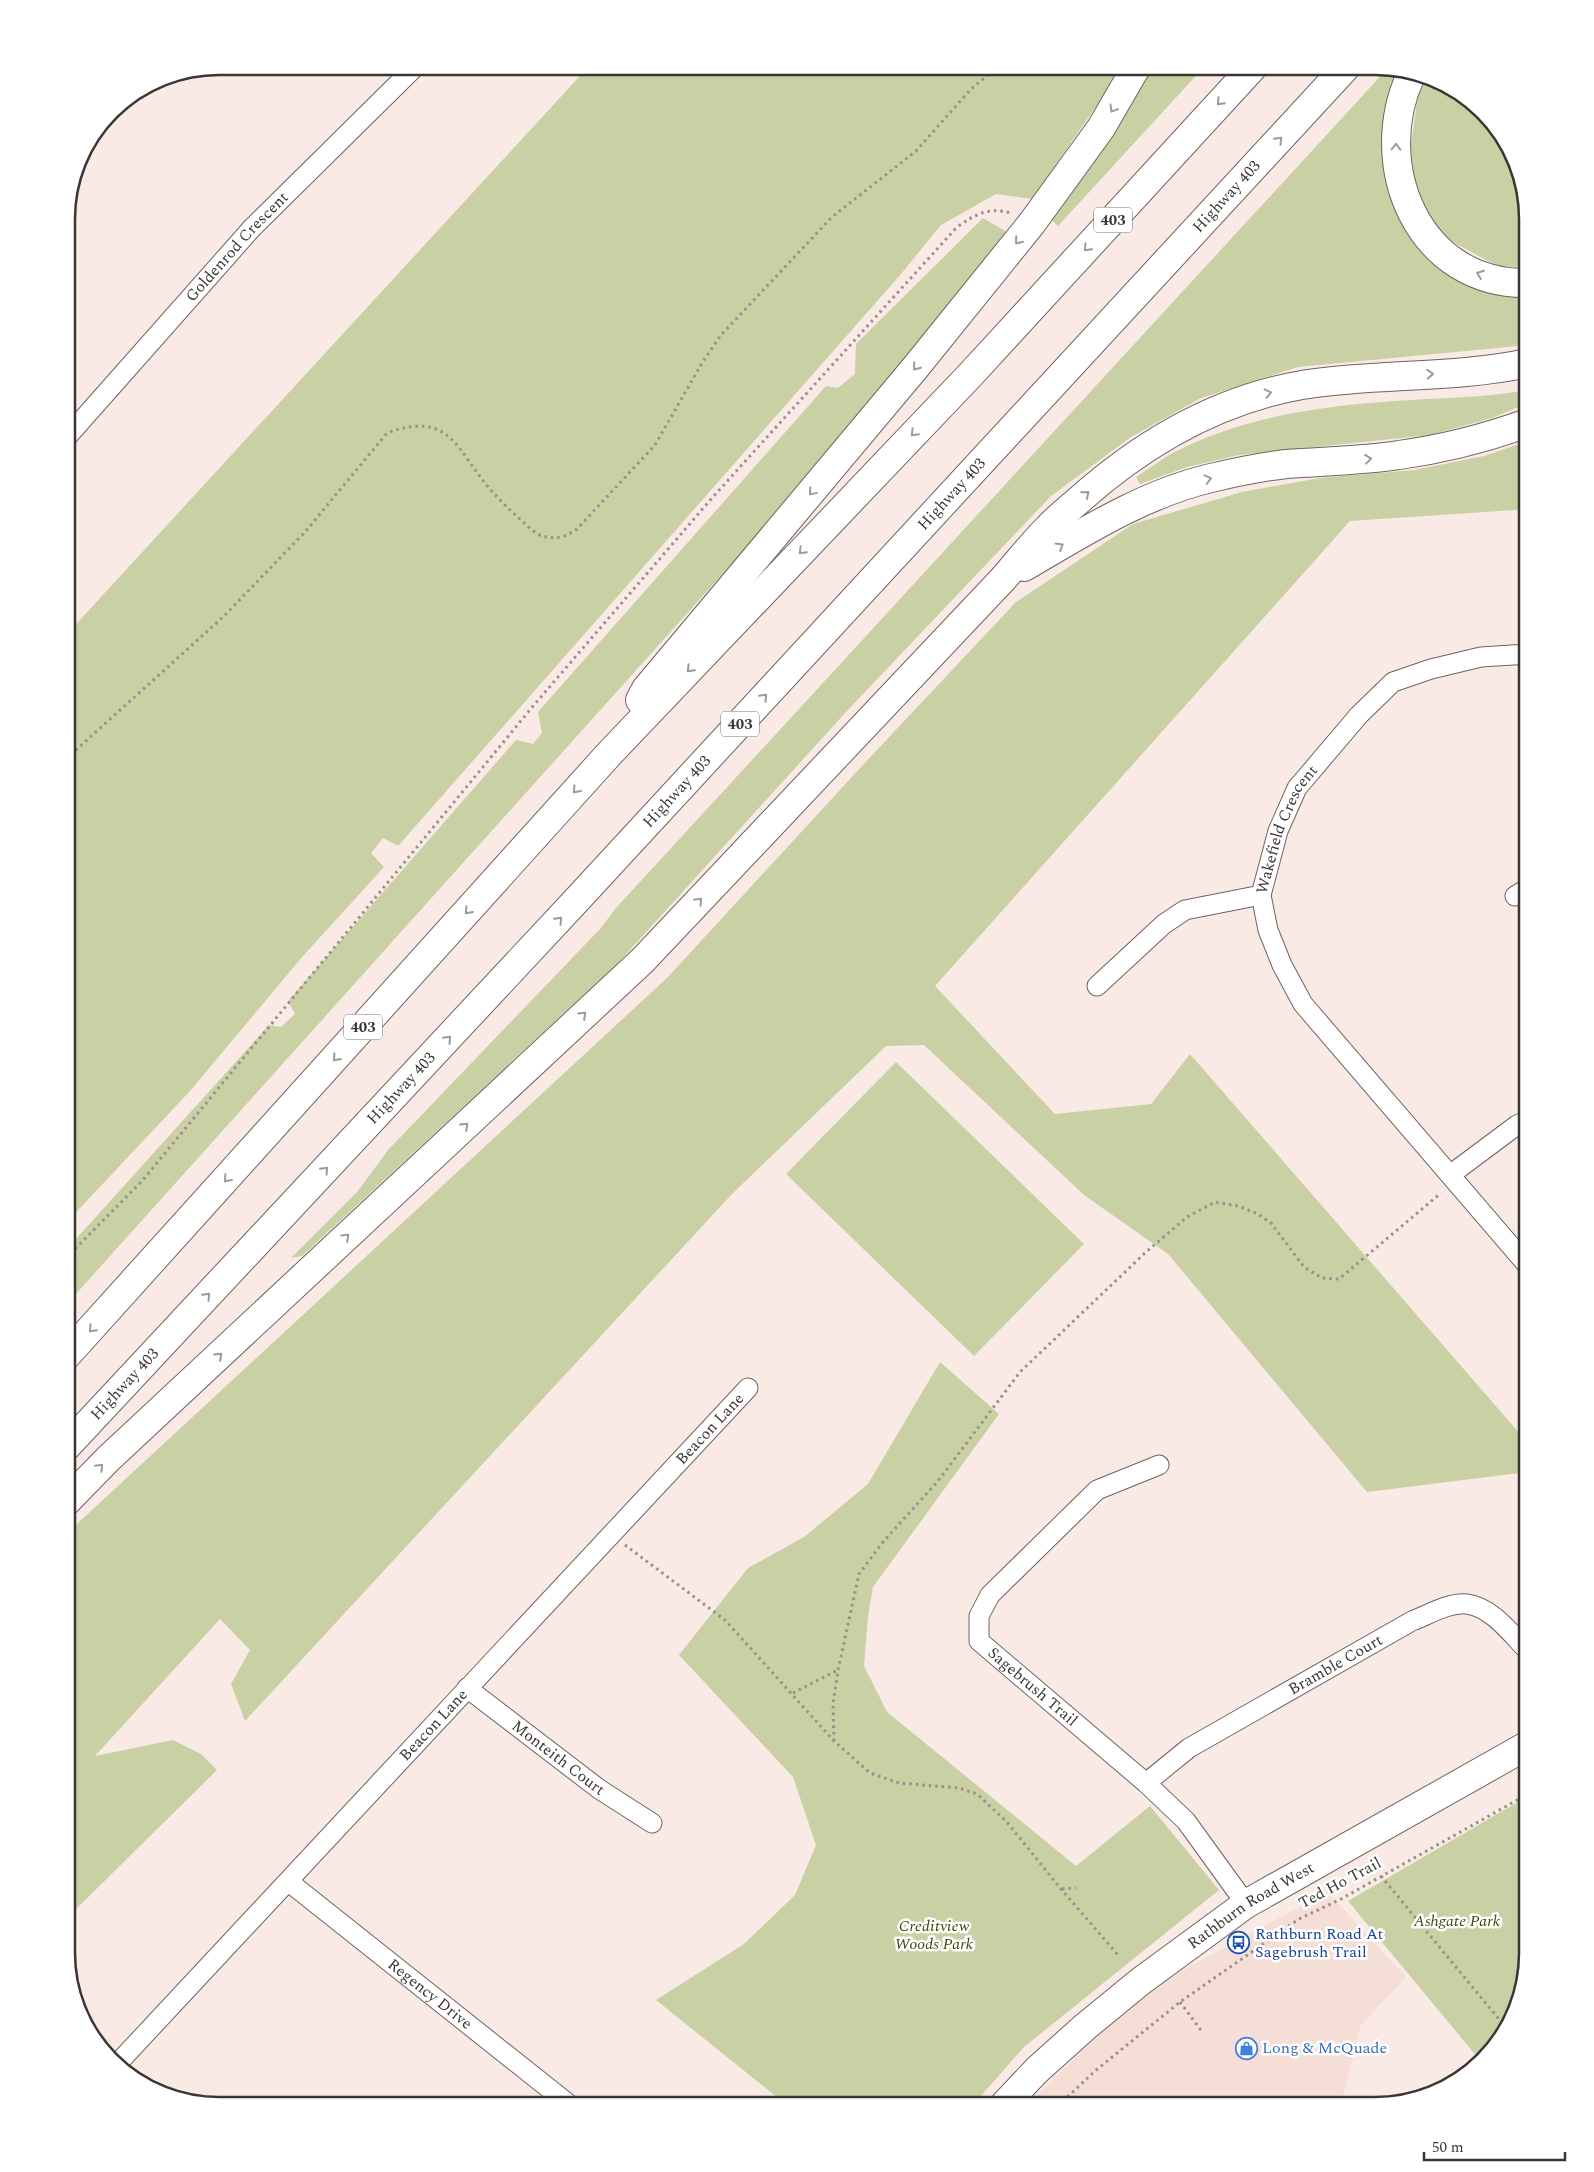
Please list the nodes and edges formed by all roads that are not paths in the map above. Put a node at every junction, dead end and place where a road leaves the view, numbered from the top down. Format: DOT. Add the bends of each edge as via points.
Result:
graph roads {
  1 [pos="407,75"];
  2 [pos="1132,75"];
  3 [pos="1245,75"];
  4 [pos="1338,75"];
  5 [pos="1410,80"];
  6 [pos="1519,282"];
  7 [pos="1519,365"];
  8 [pos="1519,426"];
  9 [pos="75,427"];
  10 [pos="1003,579"];
  11 [pos="1519,655"];
  12 [pos="609,754"];
  13 [pos="1261,895"];
  14 [pos="1097,986"];
  15 [pos="1519,1124"];
  16 [pos="1452,1178"];
  17 [pos="1519,1256"];
  18 [pos="75,1346"];
  19 [pos="748,1388"];
  20 [pos="75,1437"];
  21 [pos="1159,1465"];
  22 [pos="75,1493"];
  23 [pos="1519,1642"];
  24 [pos="468,1688"];
  25 [pos="1519,1750"];
  26 [pos="1146,1784"];
  27 [pos="652,1823"];
  28 [pos="289,1882"];
  29 [pos="1246,1904"];
  30 [pos="122,2059"];
  31 [pos="560,2097"];
  32 [pos="1012,2097"];
  1 -- 9 [label="street, Goldenrod Crescent" via="252,228"];
  2 -- 12 [label="main road, one-way" via="1101,128 1032,223 646,690"];
  3 -- 12 [label="main road, 403, one-way" via="972,373"];
  20 -- 4 [label="main road, Highway 403 / 403, one-way" via="574,904"];
  6 -- 5 [label="main road, one-way" via="1471,271 1441,251 1412,214 1401,186 1396,153 1399,112"];
  10 -- 7 [label="main road, one-way" via="1049,527 1113,471 1167,434 1222,407 1302,385 1489,370"];
  10 -- 8 [label="main road, one-way" via="1099,523 1170,490 1210,478 1284,464 1388,457 1451,447"];
  22 -- 10 [label="main road, one-way" via="643,960"];
  11 -- 13 [label="street, Wakefield Crescent" via="1481,657 1393,682 1358,715 1297,788 1278,832"];
  12 -- 18 [label="main road, 403, one-way"];
  13 -- 14 [label="street" via="1185,910 1164,924"];
  13 -- 16 [label="street, Wakefield Crescent" via="1268,930 1303,1004"];
  15 -- 16 [label="street"];
  16 -- 17 [label="street, Wakefield Crescent"];
  19 -- 24 [label="street, Beacon Lane"];
  21 -- 26 [label="street, Sagebrush Trail" via="1097,1490 990,1594 979,1616 979,1641"];
  23 -- 26 [label="street, Bramble Court" via="1494,1616 1467,1604 1444,1608 1412,1621 1189,1748"];
  24 -- 27 [label="street, Monteith Court" via="599,1789"];
  24 -- 28 [label="street, Beacon Lane"];
  25 -- 29 [label="main road, Rathburn Road West"];
  26 -- 29 [label="street, Sagebrush Trail" via="1186,1821"];
  28 -- 30 [label="street, Beacon Lane"];
  28 -- 31 [label="street, Regency Drive"];
  29 -- 32 [label="main road, Rathburn Road West" via="1086,2026"];
}
